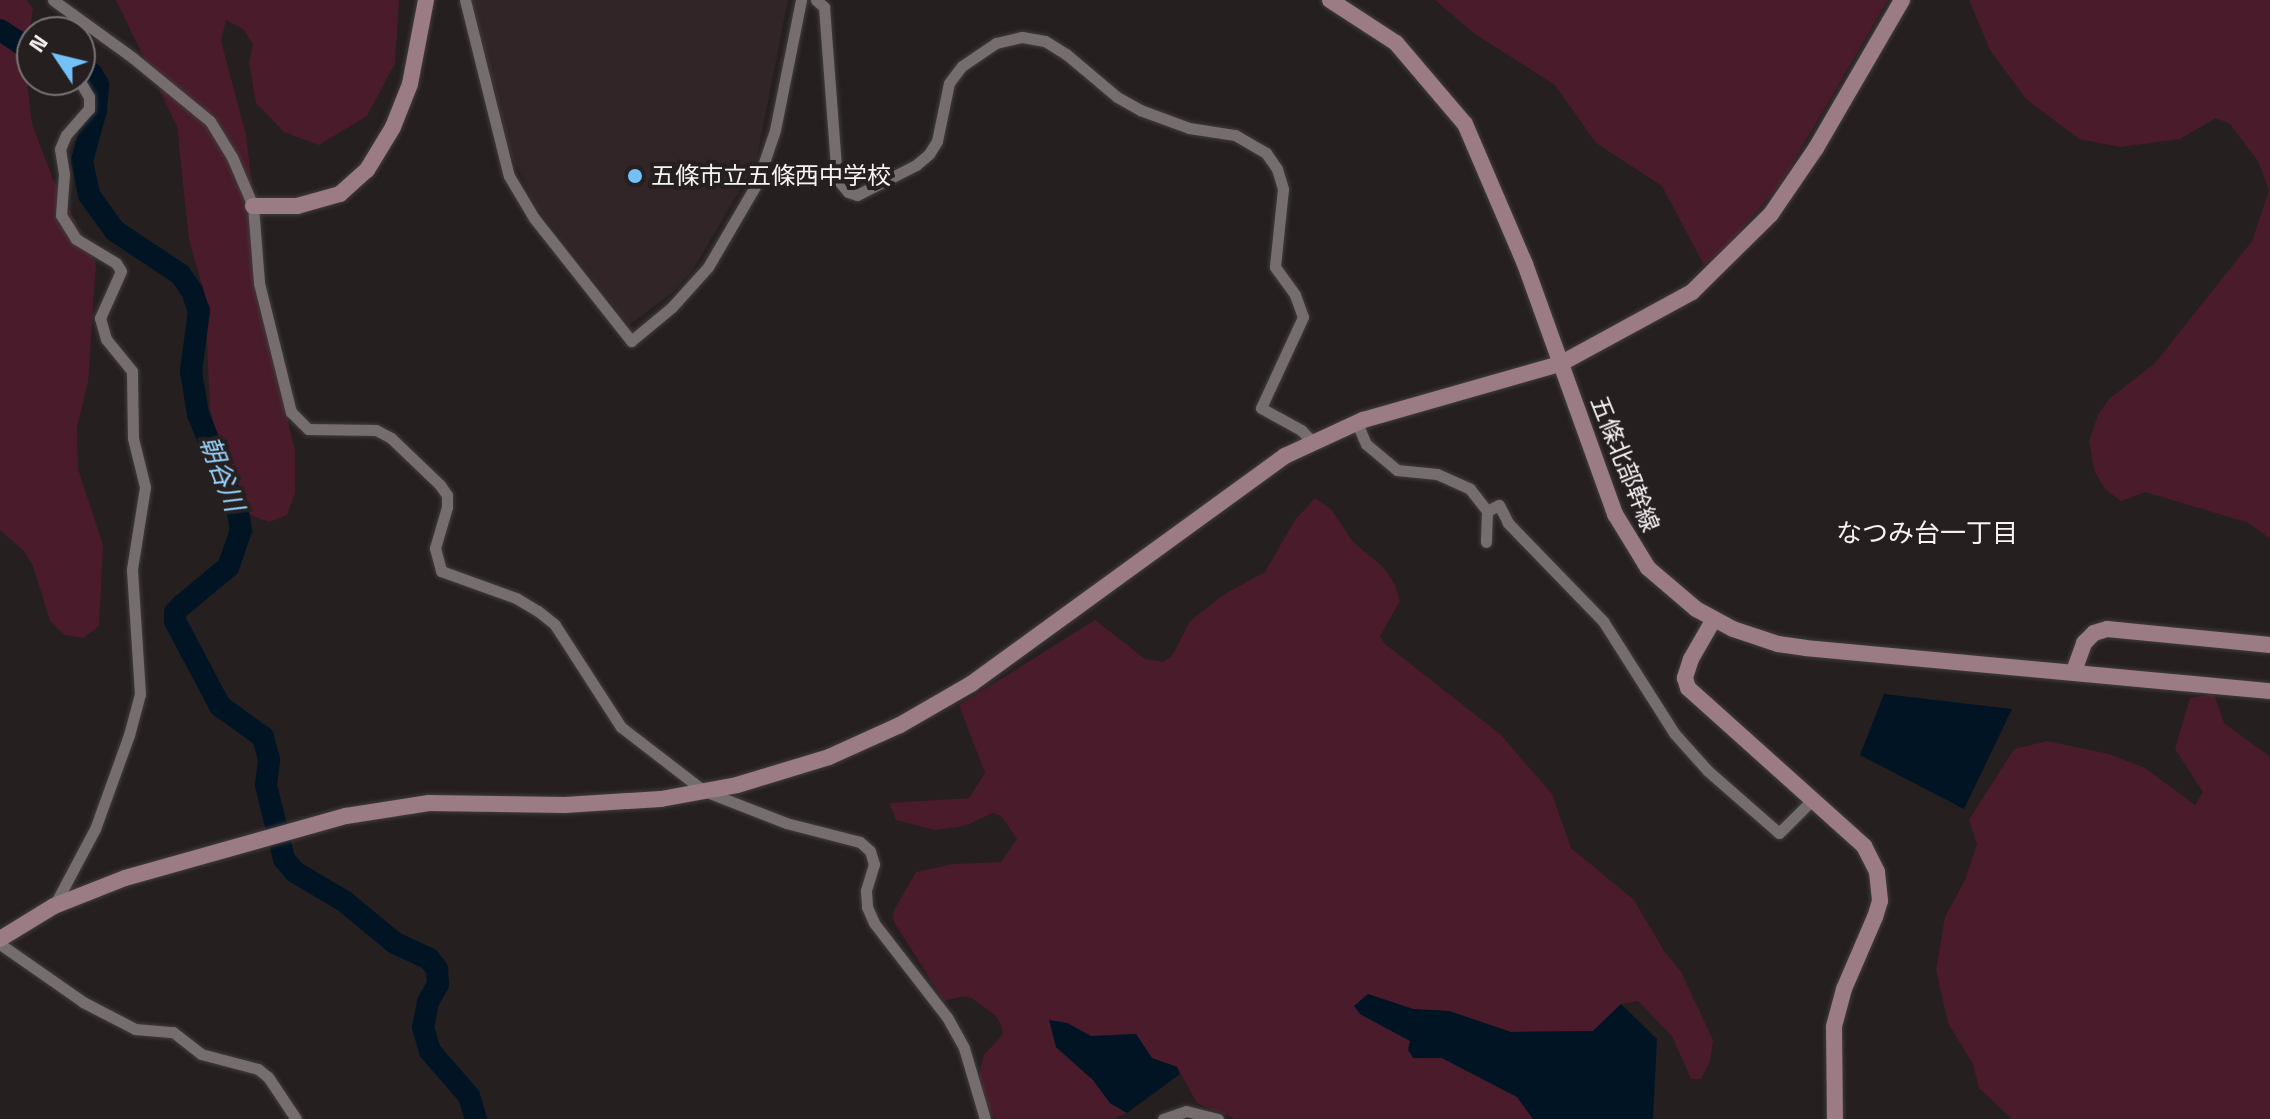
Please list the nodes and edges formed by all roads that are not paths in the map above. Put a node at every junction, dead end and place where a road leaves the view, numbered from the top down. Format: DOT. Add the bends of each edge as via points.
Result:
graph roads {
  1 [pos="53,0"];
  2 [pos="426,0"];
  3 [pos="465,0"];
  4 [pos="801,0"];
  5 [pos="816,0"];
  6 [pos="1330,0"];
  7 [pos="1902,0"];
  8 [pos="88,96"];
  9 [pos="253,206"];
  10 [pos="1560,364"];
  11 [pos="1357,423"];
  12 [pos="1313,442"];
  13 [pos="1493,508"];
  14 [pos="1486,542"];
  15 [pos="1714,619"];
  16 [pos="2270,645"];
  17 [pos="2074,671"];
  18 [pos="2270,691"];
  19 [pos="704,791"];
  20 [pos="1812,800"];
  21 [pos="54,906"];
  22 [pos="0,942"];
  23 [pos="296,1119"];
  24 [pos="985,1119"];
  25 [pos="1163,1119"];
  26 [pos="1218,1119"];
  27 [pos="1835,1119"];
  1 -- 9 [label="street" via="210,121"];
  2 -- 9 [label="street" via="402,106 361,177 340,194 297,206"];
  3 -- 4 [label="street" via="509,176 534,218 631,341 708,267 757,183 775,130"];
  5 -- 12 [label="street" via="824,7 836,168 848,192 857,195 929,154 937,141 949,83 962,66 996,43 1022,37 1045,41 1140,110 1189,128 1235,135 1266,153 1283,189 1275,267 1303,317 1261,408"];
  6 -- 10 [label="street, 五條北部幹線" via="1396,43 1465,124 1525,264"];
  7 -- 10 [label="street" via="1771,214 1692,292"];
  8 -- 21 [label="street" via="89,109 60,149 61,215 76,239 121,271 100,318 106,339 132,371 133,438 145,487 132,569 140,694 95,829"];
  9 -- 19 [label="street" via="259,283 286,395 299,422 308,429 376,430 391,438 447,495 435,548 441,571 516,598 555,625 621,727"];
  10 -- 11 [label="street"];
  10 -- 15 [label="street, 五條北部幹線" via="1615,514 1635,550 1680,597"];
  11 -- 12 [label="street"];
  11 -- 13 [label="street" via="1366,444 1397,470 1451,478"];
  12 -- 19 [label="street" via="1255,476 934,706 829,757"];
  13 -- 14 [label="street"];
  13 -- 20 [label="street" via="1603,621 1692,757 1779,833"];
  15 -- 17 [label="street, 五條北部幹線" via="1754,637 1805,648"];
  15 -- 20 [label="street" via="1687,669 1688,688"];
  16 -- 17 [label="street" via="2107,629 2084,643"];
  17 -- 18 [label="street, 五條北部幹線"];
  19 -- 21 [label="street" via="614,803 429,803 295,829 125,878"];
  19 -- 24 [label="street" via="786,823 860,842 870,851 874,864 867,907 947,1017 964,1048"];
  20 -- 27 [label="street" via="1864,846 1880,883 1875,917 1834,1027"];
  21 -- 22 [label="street"];
  22 -- 23 [label="street" via="83,1002 135,1029 173,1032 201,1054 258,1069"];
  25 -- 26 [label="street" via="1186,1111"];
}
